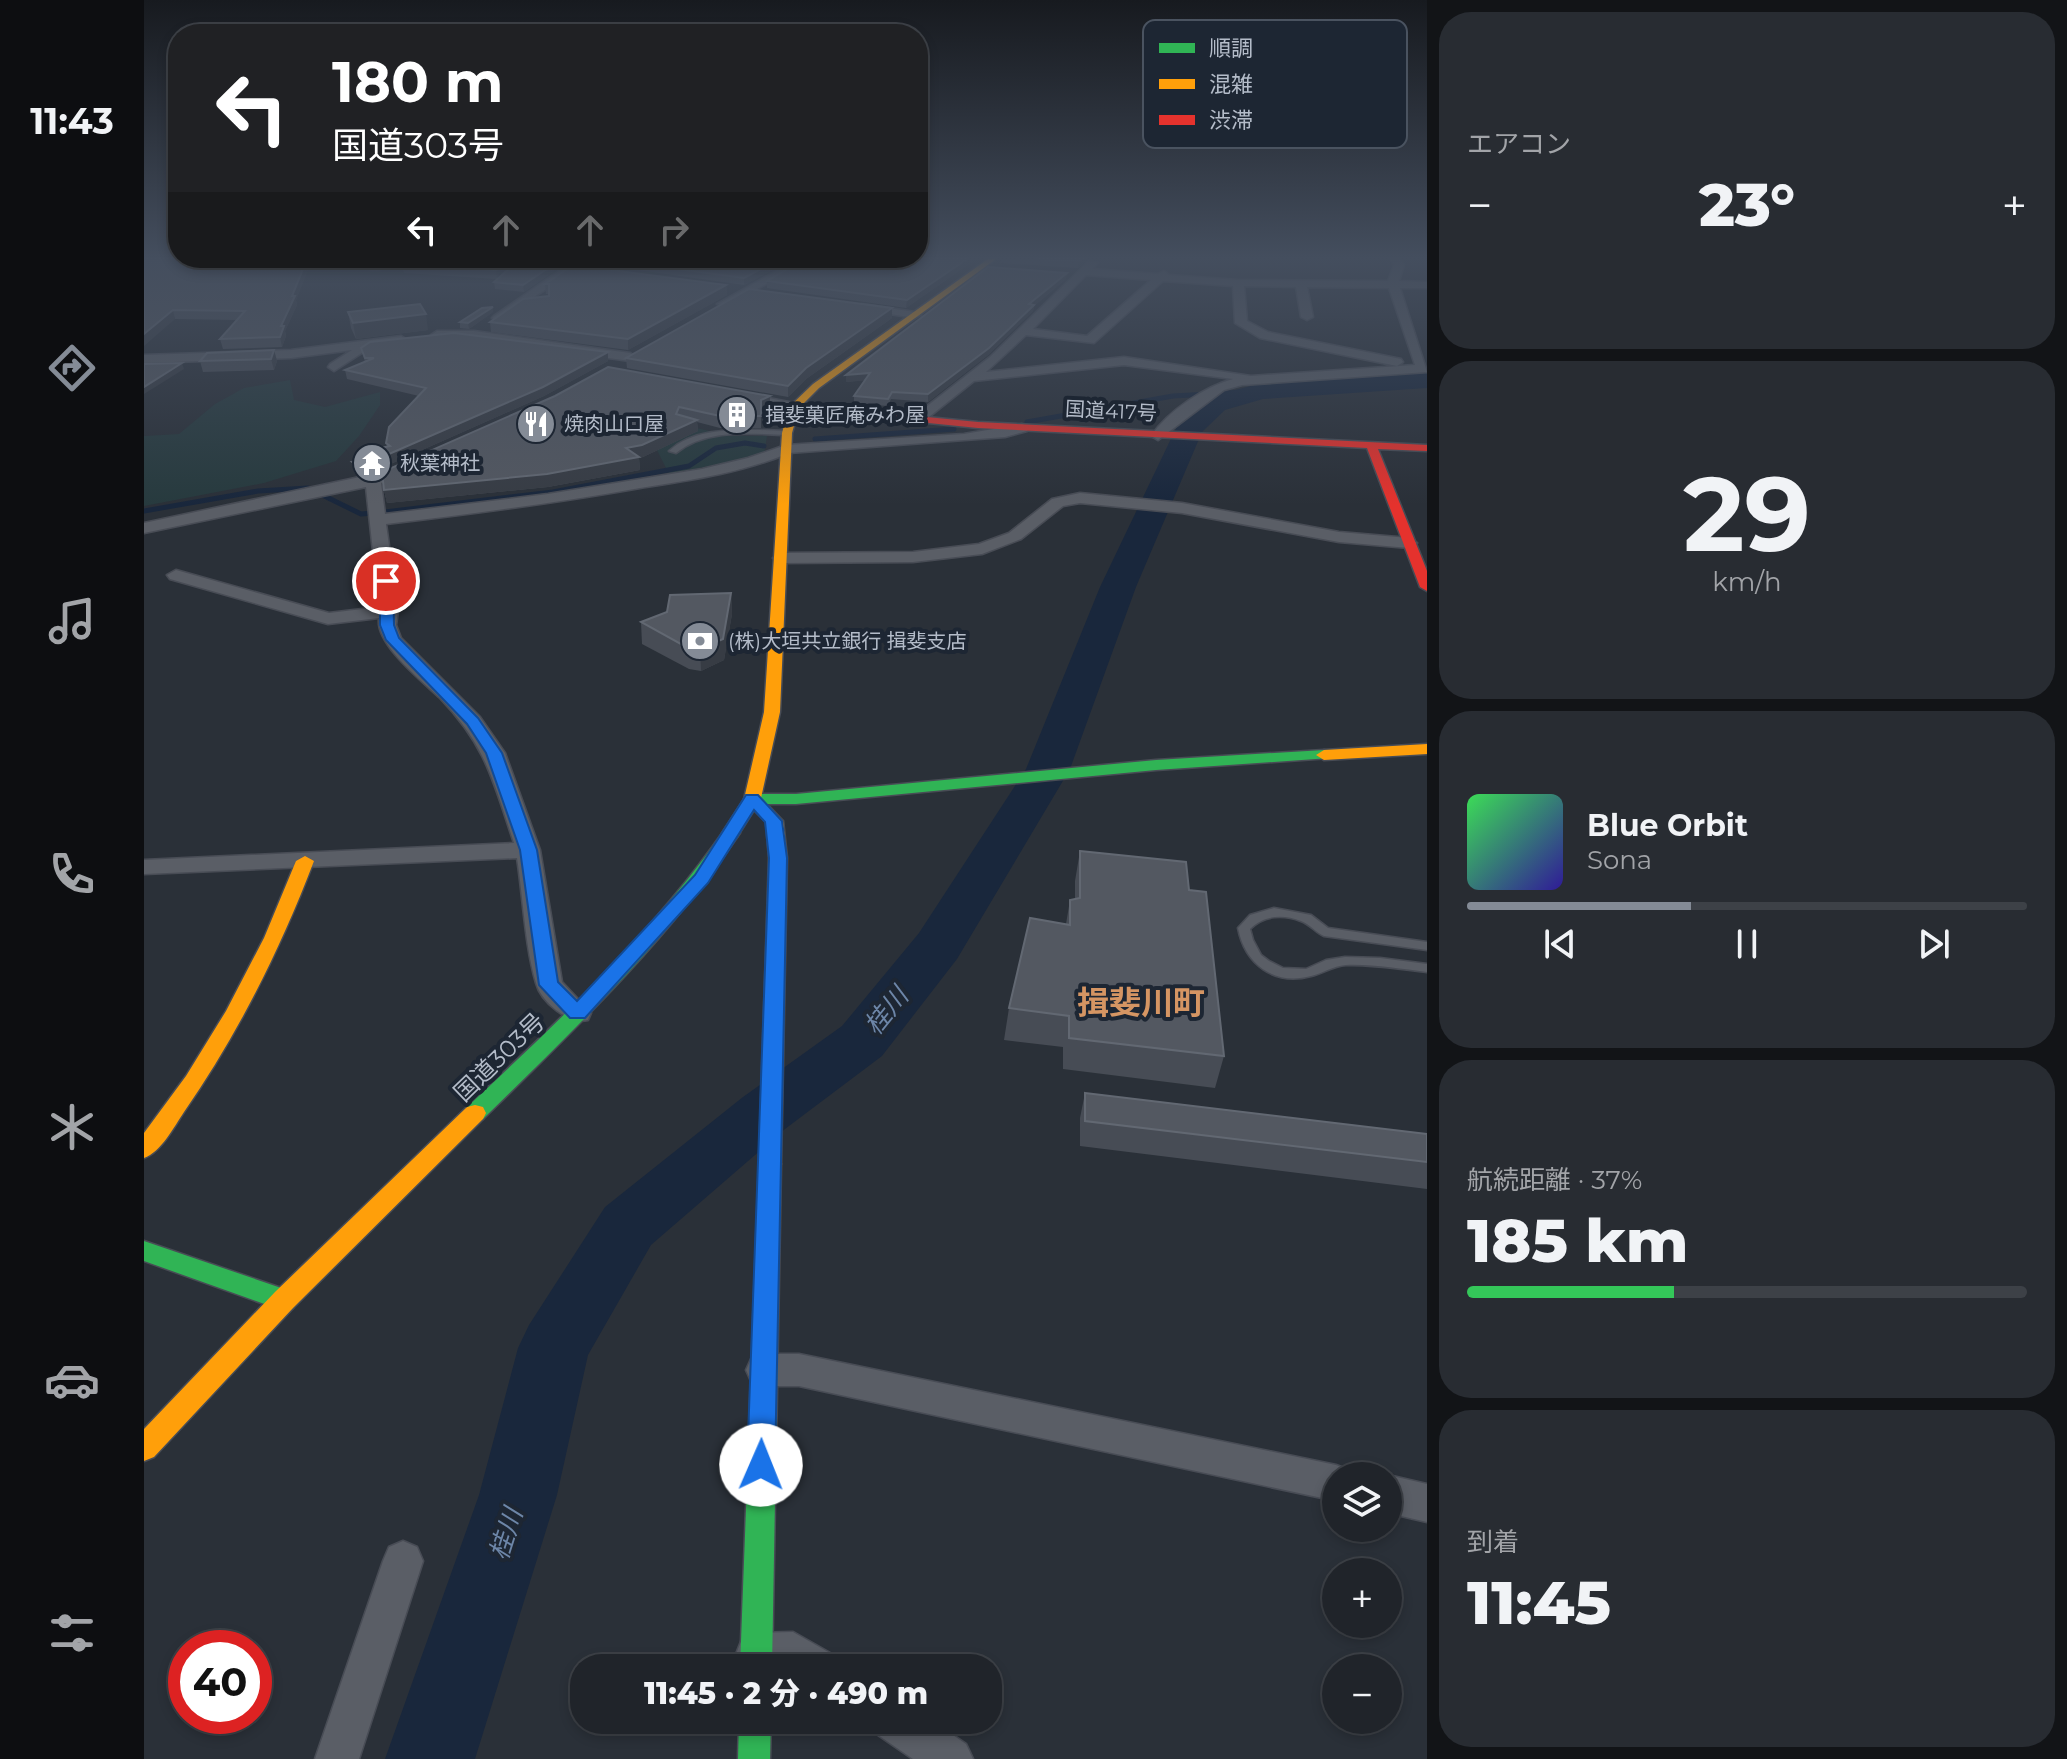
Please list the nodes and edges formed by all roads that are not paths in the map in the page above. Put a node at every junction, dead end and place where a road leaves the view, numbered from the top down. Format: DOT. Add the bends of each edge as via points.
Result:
graph roads {
  1 [pos="391,341"];
  2 [pos="517,341"];
  3 [pos="879,341"];
  4 [pos="1012,341"];
  5 [pos="1295,341"];
  6 [pos="1415,341"];
  7 [pos="174,344"];
  8 [pos="367,344"];
  9 [pos="643,349"];
  10 [pos="167,357"];
  11 [pos="630,357"];
  12 [pos="144,359"];
  13 [pos="1424,366"];
  14 [pos="334,367"];
  15 [pos="606,371"];
  16 [pos="144,374"];
  17 [pos="970,378"];
  18 [pos="1255,380"];
  19 [pos="721,393"];
  20 [pos="794,407"];
  21 [pos="915,421"];
  22 [pos="697,426"];
  23 [pos="1022,428"];
  24 [pos="728,433"];
  25 [pos="1164,436"];
  26 [pos="786,441"];
  27 [pos="1371,445"];
  28 [pos="1427,448"];
  29 [pos="673,451"];
  30 [pos="400,471"];
  31 [pos="373,481"];
  32 [pos="376,515"];
  33 [pos="144,528"];
  34 [pos="1409,543"];
  35 [pos="781,558"];
  36 [pos="176,575"];
  37 [pos="1427,587"];
  38 [pos="389,611"];
  39 [pos="1427,749"];
  40 [pos="752,799"];
  41 [pos="528,850"];
  42 [pos="305,861"];
  43 [pos="144,867"];
  44 [pos="1427,946"];
  45 [pos="1427,968"];
  46 [pos="578,1013"];
  47 [pos="144,1149"];
  48 [pos="144,1251"];
  49 [pos="284,1300"];
  50 [pos="763,1370"];
  51 [pos="144,1448"];
  52 [pos="1322,1480"];
  53 [pos="1402,1497"];
  54 [pos="1427,1503"];
  55 [pos="403,1561"];
  56 [pos="757,1654"];
  57 [pos="755,1734"];
  58 [pos="914,1734"];
  59 [pos="337,1759"];
  60 [pos="754,1759"];
  61 [pos="951,1759"];
  1 -- 8 [label="street"];
  2 -- 11 [label="street"];
  3 -- 20 [label="main road"];
  4 -- 17 [label="street"];
  5 -- 13 [label="street"];
  6 -- 13 [label="street"];
  7 -- 10 [label="street" via="162,350"];
  8 -- 10 [label="street" via="291,354"];
  8 -- 14 [label="street"];
  9 -- 11 [label="street"];
  10 -- 12 [label="street"];
  10 -- 16 [label="street"];
  11 -- 15 [label="street"];
  13 -- 18 [label="street"];
  17 -- 18 [label="street" via="1124,361"];
  17 -- 21 [label="street"];
  18 -- 25 [label="street" via="1219,387 1164,427"];
  19 -- 20 [label="street"];
  20 -- 21 [label="main road, 国道417号"];
  20 -- 26 [label="main road, 国道303号"];
  21 -- 23 [label="main road, 国道417号"];
  22 -- 24 [label="lane"];
  23 -- 25 [label="main road, 国道417号"];
  23 -- 26 [label="street" via="964,438"];
  24 -- 26 [label="lane"];
  24 -- 29 [label="lane" via="703,436"];
  25 -- 27 [label="main road, 国道417号"];
  26 -- 32 [label="street" via="767,459 711,472 542,501"];
  26 -- 35 [label="main road, 国道303号"];
  27 -- 28 [label="main road, 国道417号"];
  27 -- 34 [label="main road"];
  30 -- 31 [label="street"];
  31 -- 32 [label="street"];
  31 -- 33 [label="street"];
  32 -- 38 [label="street"];
  34 -- 35 [label="street" via="1080,498 1058,502 1015,536 966,552"];
  34 -- 37 [label="main road"];
  35 -- 40 [label="main road, 国道303号" via="772,712"];
  36 -- 38 [label="street" via="328,619"];
  38 -- 41 [label="street" via="393,640 473,721 494,753"];
  39 -- 40 [label="main road"];
  40 -- 46 [label="main road, 国道303号" via="702,879"];
  40 -- 50 [label="main road" via="774,821 778,858"];
  41 -- 42 [label="street"];
  41 -- 46 [label="street" via="549,985"];
  42 -- 43 [label="street"];
  42 -- 47 [label="main road" via="248,995"];
  44 -- 45 [label="lane" via="1324,932 1307,918 1274,912 1254,918 1244,928 1246,943 1275,972 1308,973 1332,962"];
  46 -- 49 [label="main road, 国道303号"];
  48 -- 49 [label="main road"];
  49 -- 51 [label="main road, 国道303号"];
  50 -- 52 [label="street" via="799,1370"];
  50 -- 56 [label="main road"];
  53 -- 54 [label="street"];
  55 -- 59 [label="street"];
  57 -- 60 [label="main road"];
  58 -- 61 [label="street"];
}
